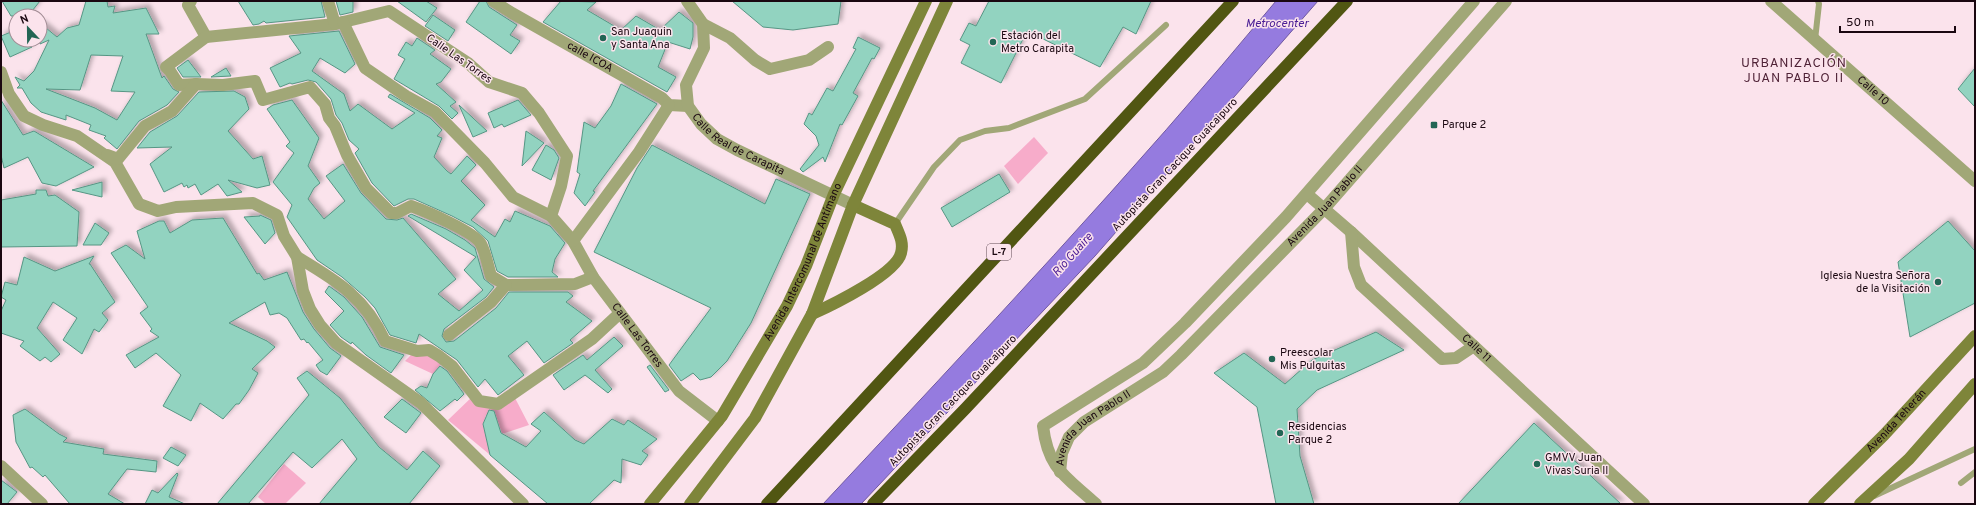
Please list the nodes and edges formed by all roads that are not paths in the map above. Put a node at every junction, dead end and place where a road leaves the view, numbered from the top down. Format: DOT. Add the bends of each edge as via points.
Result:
graph roads {
  1 [pos="190,1"];
  2 [pos="328,1"];
  3 [pos="493,1"];
  4 [pos="688,1"];
  5 [pos="926,1"];
  6 [pos="947,1"];
  7 [pos="1233,1"];
  8 [pos="1347,1"];
  9 [pos="1474,1"];
  10 [pos="1506,1"];
  11 [pos="1771,1"];
  12 [pos="1818,1"];
  13 [pos="392,6"];
  14 [pos="339,23"];
  15 [pos="704,24"];
  16 [pos="1166,25"];
  17 [pos="206,37"];
  18 [pos="1815,40"];
  19 [pos="828,47"];
  20 [pos="1,72"];
  21 [pos="196,84"];
  22 [pos="669,105"];
  23 [pos="688,106"];
  24 [pos="100,152"];
  25 [pos="1975,181"];
  26 [pos="834,194"];
  27 [pos="1307,194"];
  28 [pos="853,205"];
  29 [pos="1324,209"];
  30 [pos="551,216"];
  31 [pos="895,224"];
  32 [pos="1351,232"];
  33 [pos="573,241"];
  34 [pos="298,257"];
  35 [pos="593,277"];
  36 [pos="506,285"];
  37 [pos="620,314"];
  38 [pos="812,314"];
  39 [pos="449,335"];
  40 [pos="1975,336"];
  41 [pos="1474,346"];
  42 [pos="1975,384"];
  43 [pos="718,422"];
  44 [pos="1975,449"];
  45 [pos="1,466"];
  46 [pos="1060,472"];
  47 [pos="1975,472"];
  48 [pos="1961,484"];
  49 [pos="1091,502"];
  50 [pos="1862,503"];
  51 [pos="42,504"];
  52 [pos="523,504"];
  53 [pos="650,504"];
  54 [pos="690,504"];
  55 [pos="767,504"];
  56 [pos="873,504"];
  57 [pos="1644,504"];
  58 [pos="1814,504"];
  1 -- 17 [label="street" via="188,5"];
  2 -- 14 [label="street" via="331,16"];
  3 -- 22 [label="street, calle ICOA" via="662,98"];
  4 -- 15 [label="street"];
  5 -- 26 [label="main road, Avenida Intercomunal de Antímano"];
  6 -- 28 [label="main road, Avenida Intercomunal de Antímano"];
  7 -- 55 [label="highway, L-7"];
  8 -- 56 [label="highway, Autopista Gran Cacique Guaicaipuro"];
  9 -- 27 [label="street, Avenida Juan Pablo II"];
  10 -- 29 [label="street, Avenida Juan Pablo II"];
  11 -- 18 [label="street, Calle 10"];
  12 -- 18 [label="lane" via="1820,4"];
  13 -- 14 [label="street, Calle Las Torres"];
  13 -- 30 [label="street, Calle Las Torres" via="468,63 489,82 522,93 539,113 567,156"];
  14 -- 17 [label="street, Calle Las Torres"];
  14 -- 30 [label="street" via="365,68 435,112 513,196"];
  15 -- 19 [label="street" via="730,38 755,60 770,69 809,60"];
  15 -- 23 [label="street, Calle Real de Carapita" via="704,48 686,85"];
  16 -- 31 [label="lane" via="1085,99 1009,128 985,131 960,140 934,167"];
  17 -- 21 [label="street" via="166,67 178,85"];
  18 -- 25 [label="street, Calle 10"];
  20 -- 24 [label="street" via="9,94 24,116 77,136"];
  21 -- 24 [label="street" via="172,111 145,126 118,158"];
  21 -- 36 [label="street" via="223,85 255,81 263,100 310,87 325,104 347,155 366,188 391,213 411,206 454,224 481,242 491,276"];
  22 -- 23 [label="street"];
  22 -- 33 [label="street" via="639,152"];
  23 -- 26 [label="street, Calle Real de Carapita" via="717,140"];
  24 -- 34 [label="street" via="115,162 139,204 158,210 184,206 253,203 277,215 284,236"];
  26 -- 28 [label="street, Calle Real de Carapita"];
  26 -- 43 [label="main road, Avenida Intercomunal de Antímano" via="806,266 787,306"];
  27 -- 29 [label="street, Calle 11"];
  27 -- 46 [label="street, Avenida Juan Pablo II" via="1143,363 1043,426 1048,452"];
  28 -- 31 [label="main road"];
  28 -- 38 [label="main road, Avenida Intercomunal de Antímano"];
  29 -- 32 [label="street, Calle 11"];
  29 -- 46 [label="street, Avenida Juan Pablo II" via="1163,372 1084,422 1069,437 1062,453"];
  30 -- 33 [label="street, Calle Las Torres"];
  31 -- 38 [label="main road" via="902,242 897,263 842,301"];
  32 -- 41 [label="street, Calle 11"];
  32 -- 41 [label="street" via="1354,267 1361,285 1442,359 1456,358"];
  33 -- 35 [label="street, Calle Las Torres"];
  34 -- 37 [label="street" via="338,282 368,309 385,341 417,351 428,350 439,356 452,366 479,401 498,404 592,339"];
  34 -- 52 [label="street" via="303,291 310,309 336,344 421,403"];
  35 -- 36 [label="street" via="575,284"];
  35 -- 37 [label="street, Calle Las Torres"];
  36 -- 39 [label="street" via="491,302"];
  37 -- 43 [label="street, Calle Las Torres" via="679,391"];
  38 -- 54 [label="main road, Avenida Intercomunal de Antímano" via="755,418"];
  40 -- 58 [label="main road, Avenida Teherán" via="1884,435"];
  41 -- 57 [label="street, Calle 11"];
  42 -- 50 [label="main road" via="1909,459"];
  43 -- 53 [label="main road, Avenida Intercomunal de Antímano"];
  44 -- 50 [label="lane"];
  45 -- 51 [label="street"];
  46 -- 49 [label="street"];
  47 -- 48 [label="lane"];
}
